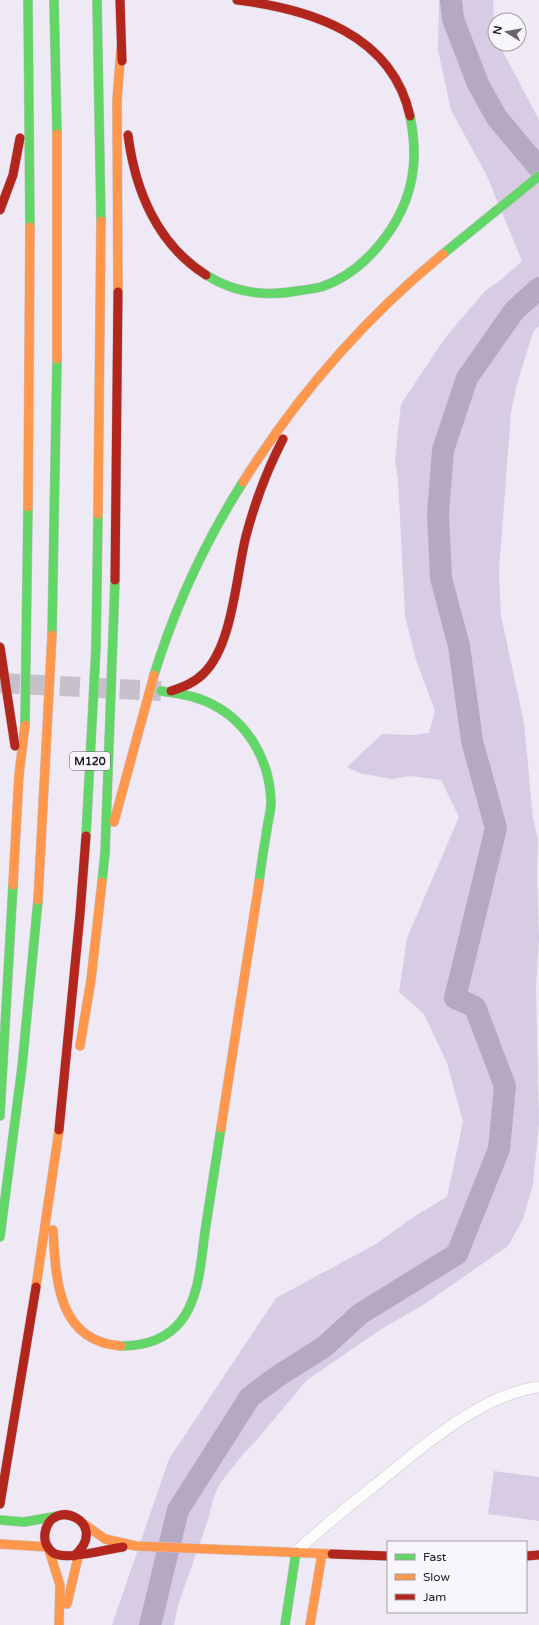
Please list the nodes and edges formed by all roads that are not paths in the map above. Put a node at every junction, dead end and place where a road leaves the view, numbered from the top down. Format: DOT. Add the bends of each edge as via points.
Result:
graph roads {
  1 [pos="28,0"];
  2 [pos="54,0"];
  3 [pos="97,0"];
  4 [pos="120,0"];
  5 [pos="237,0"];
  6 [pos="29,47"];
  7 [pos="121,48"];
  8 [pos="539,176"];
  9 [pos="0,210"];
  10 [pos="312,386"];
  11 [pos="0,647"];
  12 [pos="161,691"];
  13 [pos="171,691"];
  14 [pos="19,775"];
  15 [pos="105,853"];
  16 [pos="79,1054"];
  17 [pos="75,1069"];
  18 [pos="0,1116"];
  19 [pos="59,1128"];
  20 [pos="50,1194"];
  21 [pos="0,1237"];
  22 [pos="539,1387"];
  23 [pos="0,1504"];
  24 [pos="61,1515"];
  25 [pos="0,1520"];
  26 [pos="84,1524"];
  27 [pos="0,1544"];
  28 [pos="110,1544"];
  29 [pos="48,1547"];
  30 [pos="296,1552"];
  31 [pos="77,1554"];
  32 [pos="322,1554"];
  33 [pos="539,1555"];
  34 [pos="387,1556"];
  35 [pos="527,1556"];
  36 [pos="59,1625"];
  37 [pos="63,1625"];
  38 [pos="285,1625"];
  39 [pos="310,1625"];
  1 -- 6 [label="main road"];
  2 -- 21 [label="main road" via="58,133 56,575 48,754 33,967"];
  3 -- 19 [label="main road, M120" via="101,336 96,647 89,791"];
  4 -- 7 [label="main road"];
  5 -- 7 [label="main road" via="293,9 312,14 332,24 365,45 387,67 397,82 413,129 415,144 410,191 397,222 379,247 339,278 308,290 292,293 248,292 210,277 173,247 145,205 134,175"];
  6 -- 9 [label="main road" via="22,92 20,145"];
  6 -- 14 [label="main road" via="27,667 25,735"];
  7 -- 15 [label="main road" via="117,101 118,383 114,632"];
  8 -- 10 [label="main road" via="383,307"];
  10 -- 13 [label="main road" via="278,448 257,499 219,651 197,681"];
  10 -- 15 [label="main road" via="269,441 230,500 197,562 170,627 148,694"];
  11 -- 14 [label="main road"];
  12 -- 13 [label="main road"];
  13 -- 20 [label="main road" via="210,702 238,721 263,759 271,803 198,1277 189,1307 173,1329 150,1343 124,1347 97,1341 76,1325 65,1310 59,1292"];
  14 -- 18 [label="main road"];
  15 -- 16 [label="main road" via="91,980"];
  17 -- 19 [label="main road"];
  19 -- 20 [label="main road, M120"];
  20 -- 23 [label="main road, M120" via="30,1332"];
  22 -- 30 [label="street" via="515,1391 491,1401 432,1439 324,1526"];
  24 -- 25 [label="main road" via="24,1522"];
  24 -- 26 [label="main road" via="74,1516"];
  24 -- 29 [label="main road" via="47,1525 44,1536"];
  26 -- 28 [label="main road"];
  26 -- 31 [label="main road" via="87,1536 84,1548"];
  27 -- 29 [label="main road"];
  28 -- 30 [label="main road"];
  28 -- 31 [label="main road"];
  29 -- 31 [label="main road" via="62,1557"];
  29 -- 36 [label="main road" via="60,1580"];
  30 -- 32 [label="main road"];
  30 -- 38 [label="main road"];
  31 -- 37 [label="main road"];
  32 -- 34 [label="main road"];
  32 -- 39 [label="main road"];
  33 -- 35 [label="main road"];
}
